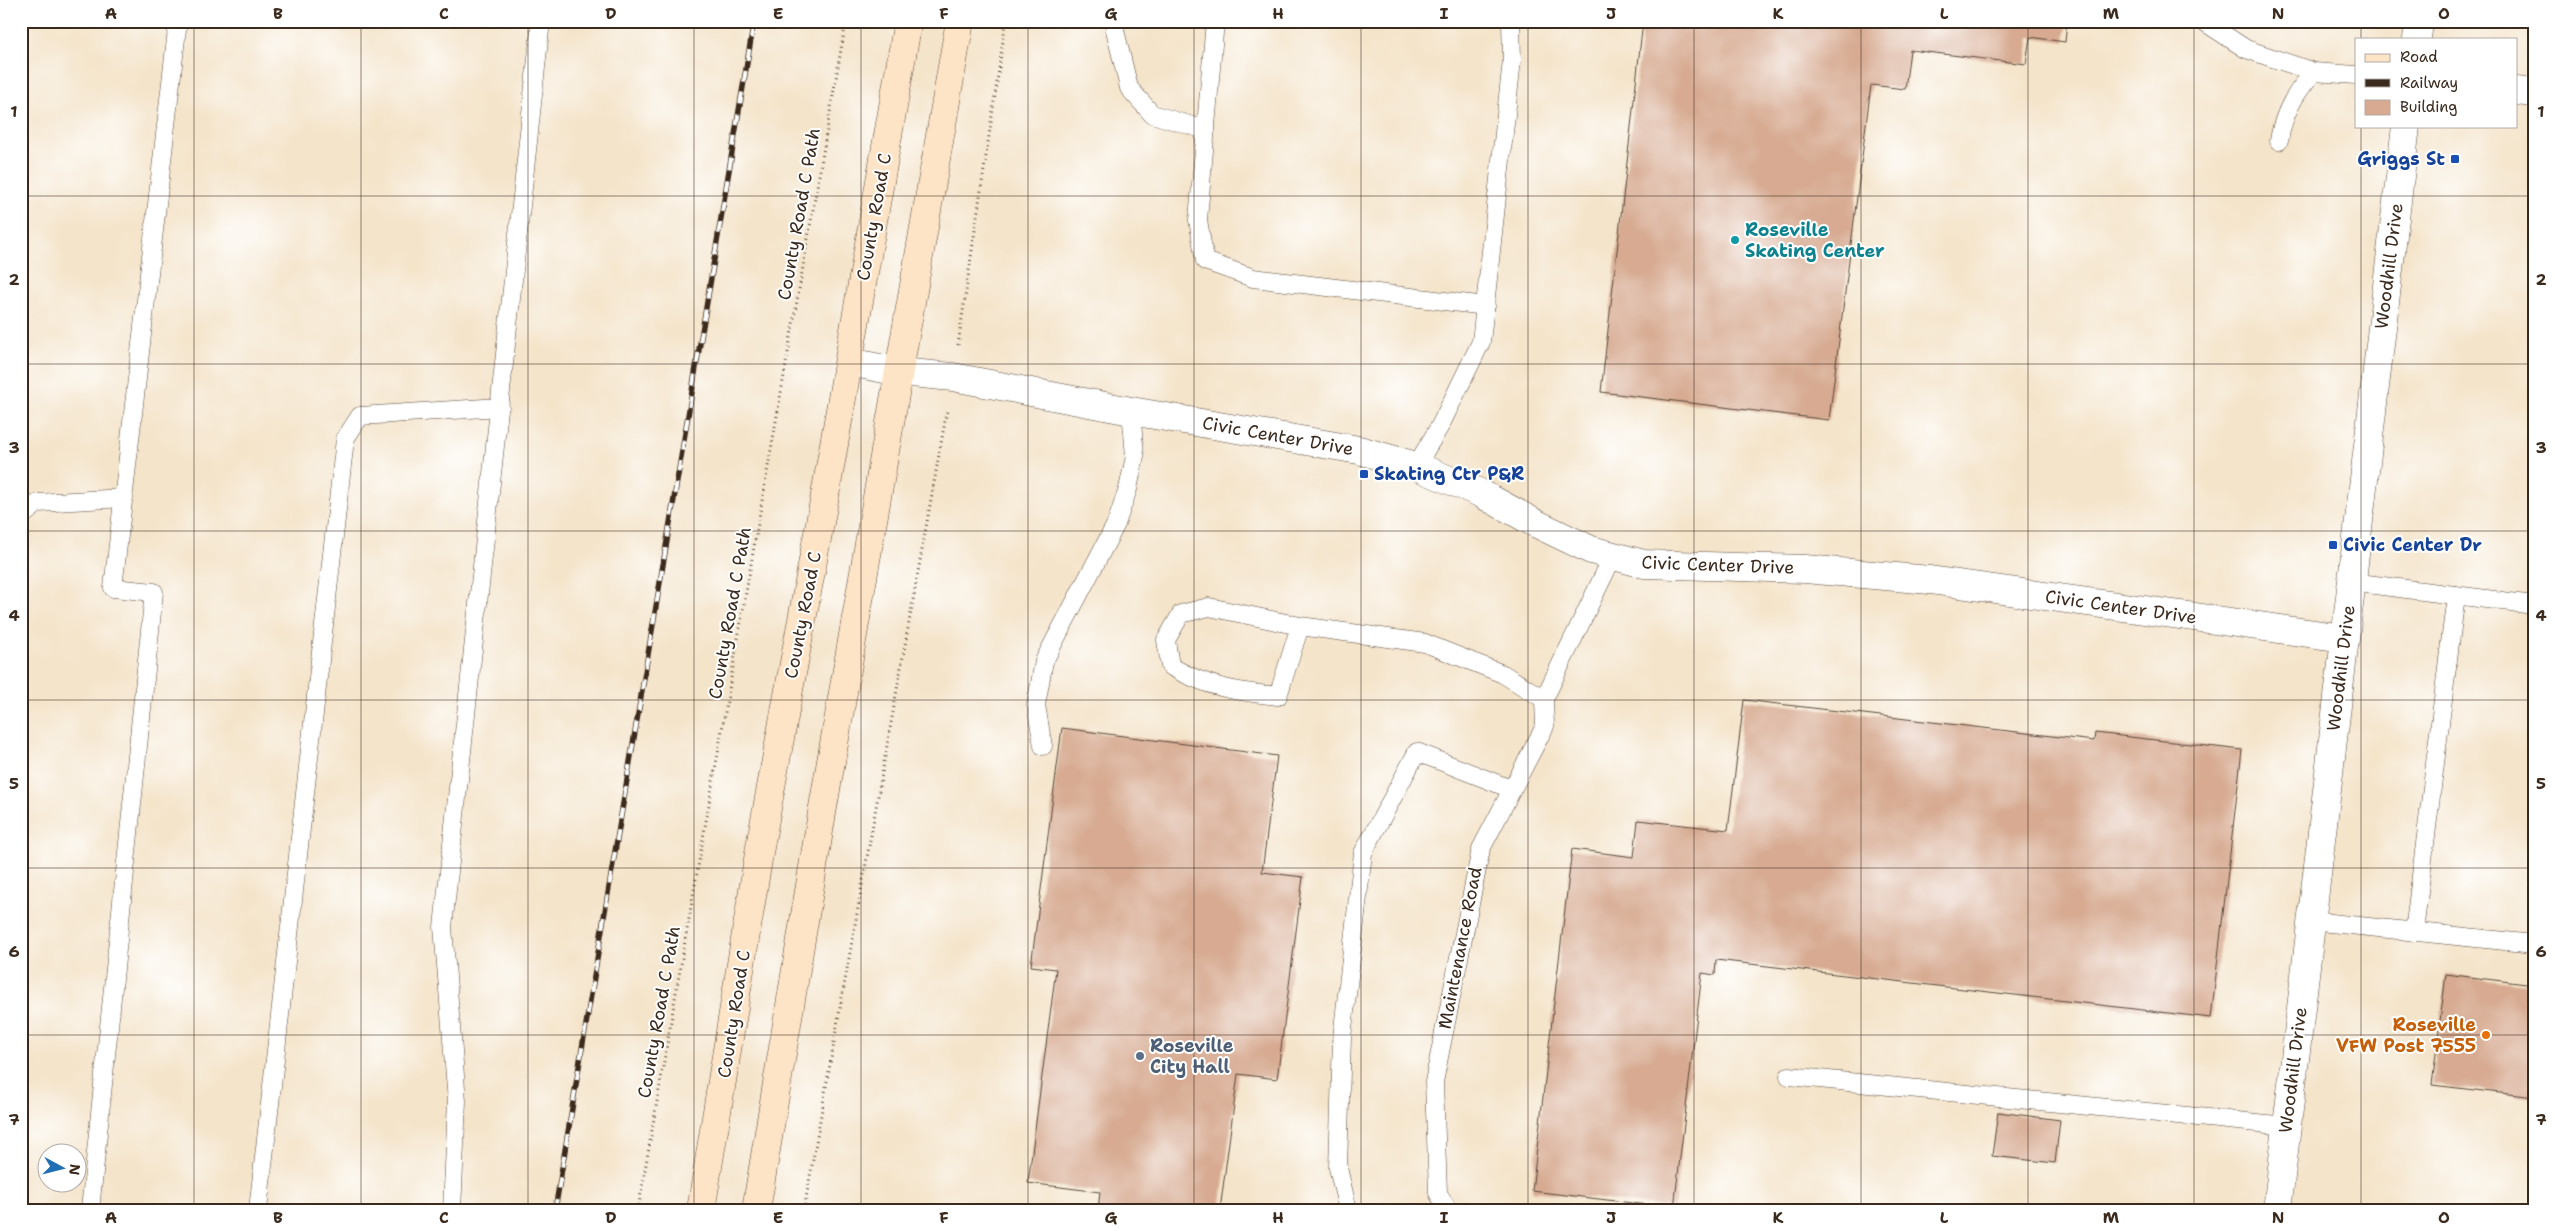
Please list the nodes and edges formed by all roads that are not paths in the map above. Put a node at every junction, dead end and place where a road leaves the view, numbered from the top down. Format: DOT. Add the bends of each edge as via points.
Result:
graph roads {
  1 [pos="178,21"];
  2 [pos="541,21"];
  3 [pos="908,21"];
  4 [pos="960,21"];
  5 [pos="1117,21"];
  6 [pos="1215,21"];
  7 [pos="1511,21"];
  8 [pos="2203,21"];
  9 [pos="2419,21"];
  10 [pos="2417,38"];
  11 [pos="2314,72"];
  12 [pos="2355,75"];
  13 [pos="2518,91"];
  14 [pos="2534,93"];
  15 [pos="2406,128"];
  16 [pos="1206,130"];
  17 [pos="2279,141"];
  18 [pos="1486,306"];
  19 [pos="849,362"];
  20 [pos="900,372"];
  21 [pos="500,407"];
  22 [pos="1131,411"];
  23 [pos="1416,466"];
  24 [pos="124,498"];
  25 [pos="21,517"];
  26 [pos="1613,556"];
  27 [pos="2351,582"];
  28 [pos="2456,595"];
  29 [pos="2534,605"];
  30 [pos="1300,626"];
  31 [pos="2344,638"];
  32 [pos="1544,699"];
  33 [pos="1043,746"];
  34 [pos="1511,789"];
  35 [pos="2310,921"];
  36 [pos="2414,932"];
  37 [pos="2534,944"];
  38 [pos="1789,1076"];
  39 [pos="2287,1126"];
  40 [pos="90,1210"];
  41 [pos="258,1210"];
  42 [pos="452,1210"];
  43 [pos="701,1210"];
  44 [pos="756,1210"];
  45 [pos="1348,1210"];
  46 [pos="1448,1210"];
  47 [pos="2277,1210"];
  1 -- 24 [label="lane"];
  2 -- 21 [label="lane"];
  3 -- 19 [label="main road, County Road C"];
  4 -- 20 [label="main road"];
  5 -- 16 [label="lane" via="1115,30 1129,88 1152,114"];
  6 -- 16 [label="lane"];
  7 -- 18 [label="lane" via="1512,60"];
  8 -- 11 [label="lane" via="2246,49"];
  9 -- 10 [label="street"];
  11 -- 12 [label="lane"];
  11 -- 17 [label="lane" via="2296,91 2281,126"];
  13 -- 14 [label="street"];
  15 -- 27 [label="street, Woodhill Drive"];
  16 -- 18 [label="lane" via="1198,220 1205,261 1254,278"];
  18 -- 23 [label="lane" via="1481,342 1440,426"];
  19 -- 20 [label="street, Civic Center Drive"];
  19 -- 43 [label="main road, County Road C" via="761,841"];
  20 -- 22 [label="street, Civic Center Drive" via="953,377"];
  20 -- 44 [label="main road"];
  21 -- 41 [label="lane" via="360,416 345,440"];
  21 -- 42 [label="lane" via="443,927 457,1101"];
  22 -- 23 [label="street, Civic Center Drive" via="1359,450"];
  22 -- 33 [label="lane" via="1135,456 1116,524 1044,661 1036,705"];
  23 -- 26 [label="street, Civic Center Drive" via="1480,493 1591,550"];
  24 -- 25 [label="lane" via="38,503"];
  24 -- 40 [label="lane" via="113,588 154,592"];
  26 -- 31 [label="street, Civic Center Drive" via="1644,564 1805,569 1930,580"];
  26 -- 32 [label="lane"];
  27 -- 28 [label="lane"];
  27 -- 31 [label="street, Woodhill Drive"];
  28 -- 29 [label="lane"];
  28 -- 36 [label="lane"];
  30 -- 30 [label="lane" via="1209,607 1180,614 1166,640 1170,666 1193,679 1232,692 1278,696"];
  30 -- 32 [label="lane" via="1425,643 1503,674"];
  31 -- 35 [label="street, Woodhill Drive"];
  32 -- 34 [label="lane, Maintenance Road" via="1545,726"];
  34 -- 45 [label="lane" via="1417,752 1363,853 1342,1038 1338,1168"];
  34 -- 46 [label="lane, Maintenance Road" via="1481,849 1434,1082 1438,1193"];
  35 -- 36 [label="lane"];
  35 -- 39 [label="street, Woodhill Drive"];
  36 -- 37 [label="lane"];
  38 -- 39 [label="lane"];
  39 -- 47 [label="street, Woodhill Drive"];
}
